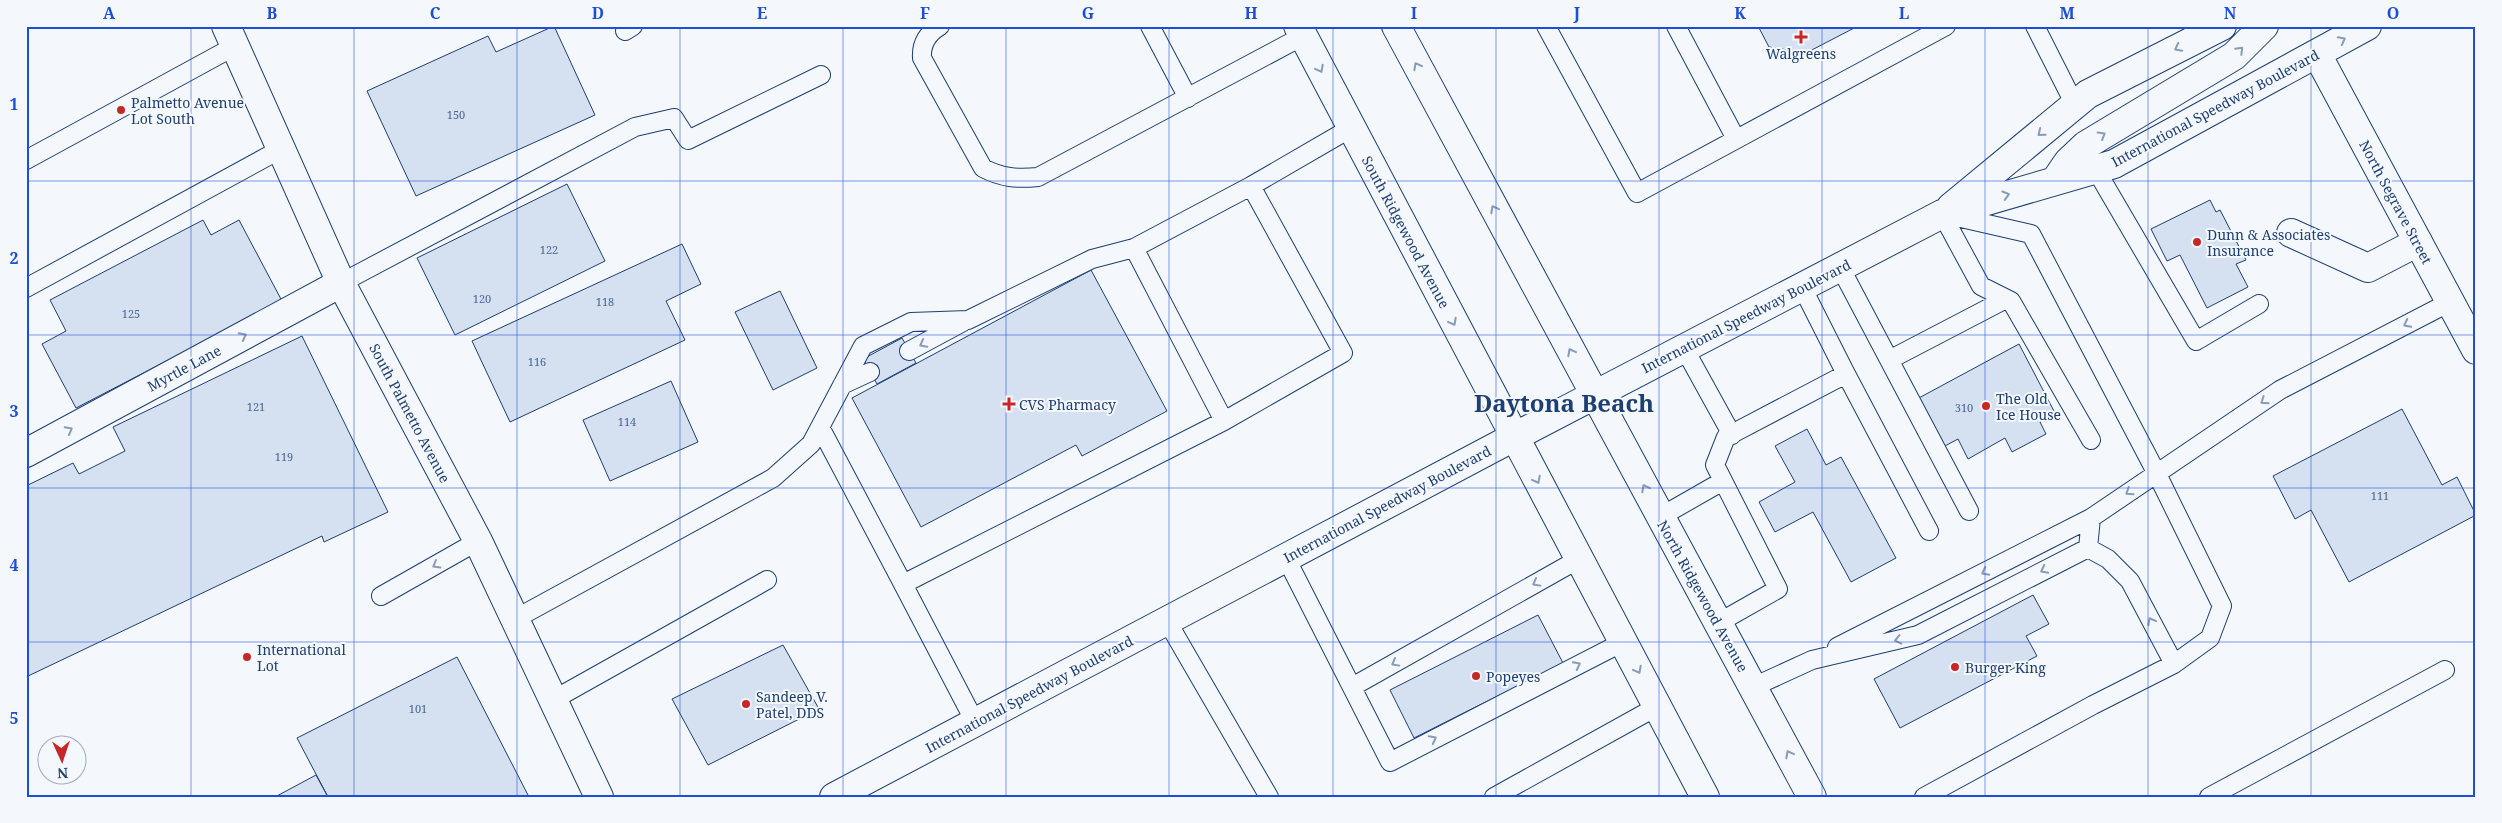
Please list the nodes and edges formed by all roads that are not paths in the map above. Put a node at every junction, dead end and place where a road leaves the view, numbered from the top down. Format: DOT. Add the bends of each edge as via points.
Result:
graph roads {
  1 [pos="940,26"];
  2 [pos="1150,26"];
  3 [pos="1396,26"];
  4 [pos="1546,26"];
  5 [pos="1676,26"];
  6 [pos="1946,26"];
  7 [pos="2036,26"];
  8 [pos="2222,26"];
  9 [pos="2264,26"];
  10 [pos="2322,26"];
  11 [pos="2368,26"];
  12 [pos="1300,31"];
  13 [pos="230,36"];
  14 [pos="2317,54"];
  15 [pos="821,75"];
  16 [pos="1188,98"];
  17 [pos="2075,105"];
  18 [pos="1351,128"];
  19 [pos="1736,140"];
  20 [pos="281,149"];
  21 [pos="26,160"];
  22 [pos="2096,170"];
  23 [pos="2055,181"];
  24 [pos="1251,186"];
  25 [pos="1942,214"];
  26 [pos="2291,233"];
  27 [pos="2418,242"];
  28 [pos="1134,248"];
  29 [pos="1840,267"];
  30 [pos="342,283"];
  31 [pos="1802,287"];
  32 [pos="26,288"];
  33 [pos="2006,299"];
  34 [pos="2450,302"];
  35 [pos="2259,304"];
  36 [pos="968,320"];
  37 [pos="1684,348"];
  38 [pos="2476,350"];
  39 [pos="909,351"];
  40 [pos="1890,360"];
  41 [pos="870,372"];
  42 [pos="1846,374"];
  43 [pos="842,385"];
  44 [pos="1594,395"];
  45 [pos="1224,421"];
  46 [pos="820,427"];
  47 [pos="1732,434"];
  48 [pos="1514,437"];
  49 [pos="2091,440"];
  50 [pos="26,453"];
  51 [pos="2157,474"];
  52 [pos="1724,481"];
  53 [pos="1969,511"];
  54 [pos="1660,516"];
  55 [pos="2090,518"];
  56 [pos="1929,530"];
  57 [pos="478,541"];
  58 [pos="2088,548"];
  59 [pos="1286,558"];
  60 [pos="1579,559"];
  61 [pos="767,580"];
  62 [pos="903,584"];
  63 [pos="381,596"];
  64 [pos="515,619"];
  65 [pos="1167,621"];
  66 [pos="1718,623"];
  67 [pos="1623,642"];
  68 [pos="1812,660"];
  69 [pos="2174,664"];
  70 [pos="2445,670"];
  71 [pos="1753,686"];
  72 [pos="1352,687"];
  73 [pos="553,700"];
  74 [pos="1658,706"];
  75 [pos="975,722"];
  76 [pos="599,797"];
  77 [pos="834,797"];
  78 [pos="1270,797"];
  79 [pos="1494,797"];
  80 [pos="1705,797"];
  81 [pos="1812,797"];
  82 [pos="1924,797"];
  83 [pos="2209,797"];
  1 -- 16 [label="lane" via="931,32 921,47 922,58 983,168 998,176 1038,177"];
  2 -- 16 [label="lane"];
  44 -- 3 [label="main road, one-way"];
  4 -- 19 [label="lane" via="1637,193"];
  5 -- 19 [label="lane"];
  6 -- 19 [label="lane"];
  7 -- 17 [label="lane"];
  8 -- 17 [label="main road, International Speedway Boulevard, one-way" via="2088,94"];
  23 -- 9 [label="main road, one-way" via="2068,162 2086,145 2234,56"];
  10 -- 14 [label="main road"];
  14 -- 11 [label="main road, International Speedway Boulevard, one-way"];
  12 -- 16 [label="lane"];
  12 -- 18 [label="main road, South Ridgewood Avenue, one-way"];
  13 -- 20 [label="main road, South Palmetto Avenue"];
  13 -- 21 [label="lane"];
  14 -- 22 [label="main road, International Speedway Boulevard" via="2114,164"];
  14 -- 27 [label="main road, North Segrave Street"];
  15 -- 30 [label="lane" via="688,140 674,118 636,127"];
  17 -- 25 [label="main road, International Speedway Boulevard, one-way"];
  18 -- 24 [label="lane"];
  18 -- 48 [label="main road, South Ridgewood Avenue, one-way"];
  20 -- 30 [label="main road, South Palmetto Avenue"];
  20 -- 32 [label="lane"];
  22 -- 23 [label="main road, International Speedway Boulevard"];
  22 -- 35 [label="lane" via="2196,341"];
  25 -- 23 [label="main road, International Speedway Boulevard, one-way"];
  24 -- 28 [label="lane"];
  24 -- 45 [label="lane" via="1343,353"];
  25 -- 29 [label="main road, International Speedway Boulevard"];
  25 -- 33 [label="lane" via="1980,286"];
  25 -- 51 [label="lane" via="2031,234"];
  26 -- 27 [label="main road" via="2368,268"];
  27 -- 34 [label="main road, North Segrave Street"];
  28 -- 36 [label="lane" via="1092,259"];
  28 -- 45 [label="lane"];
  29 -- 31 [label="main road, International Speedway Boulevard"];
  29 -- 40 [label="lane"];
  50 -- 30 [label="main road, Myrtle Lane, one-way"];
  30 -- 57 [label="main road, South Palmetto Avenue"];
  31 -- 37 [label="main road, International Speedway Boulevard"];
  31 -- 42 [label="lane"];
  33 -- 40 [label="lane"];
  33 -- 49 [label="lane"];
  34 -- 38 [label="main road, North Segrave Street"];
  34 -- 51 [label="lane, one-way" via="2280,390"];
  36 -- 39 [label="lane, one-way"];
  36 -- 43 [label="lane" via="911,322 863,346"];
  37 -- 44 [label="main road, International Speedway Boulevard"];
  37 -- 47 [label="lane"];
  40 -- 53 [label="lane"];
  41 -- 43 [label="lane"];
  42 -- 47 [label="lane"];
  42 -- 56 [label="lane"];
  43 -- 46 [label="lane"];
  44 -- 48 [label="main road, International Speedway Boulevard"];
  54 -- 44 [label="main road, North Ridgewood Avenue, one-way"];
  45 -- 62 [label="lane"];
  46 -- 62 [label="lane"];
  46 -- 64 [label="lane" via="811,444 773,478"];
  47 -- 52 [label="lane" via="1726,438 1715,465"];
  48 -- 59 [label="main road, International Speedway Boulevard"];
  48 -- 60 [label="main road, one-way"];
  51 -- 55 [label="lane, one-way"];
  51 -- 69 [label="lane" via="2222,606 2210,638"];
  52 -- 54 [label="lane"];
  52 -- 66 [label="lane" via="1778,589"];
  54 -- 66 [label="main road, North Ridgewood Avenue"];
  55 -- 58 [label="lane"];
  55 -- 68 [label="lane, one-way"];
  57 -- 63 [label="lane, one-way"];
  57 -- 64 [label="main road, South Palmetto Avenue"];
  58 -- 68 [label="lane, one-way" via="1918,635"];
  69 -- 58 [label="lane, one-way" via="2130,581 2108,559"];
  59 -- 65 [label="main road, International Speedway Boulevard"];
  59 -- 72 [label="lane"];
  60 -- 67 [label="main road"];
  60 -- 72 [label="lane, one-way"];
  61 -- 73 [label="lane"];
  62 -- 75 [label="lane"];
  64 -- 73 [label="main road, South Palmetto Avenue"];
  65 -- 75 [label="main road, International Speedway Boulevard"];
  65 -- 78 [label="lane"];
  66 -- 71 [label="main road, North Ridgewood Avenue"];
  72 -- 67 [label="lane, one-way" via="1390,762"];
  67 -- 74 [label="main road, one-way"];
  68 -- 71 [label="lane"];
  69 -- 82 [label="lane" via="2093,704"];
  70 -- 83 [label="lane"];
  81 -- 71 [label="main road, North Ridgewood Avenue, one-way"];
  73 -- 76 [label="main road, South Palmetto Avenue"];
  74 -- 79 [label="lane"];
  74 -- 80 [label="main road"];
  75 -- 77 [label="main road, International Speedway Boulevard"];
}
